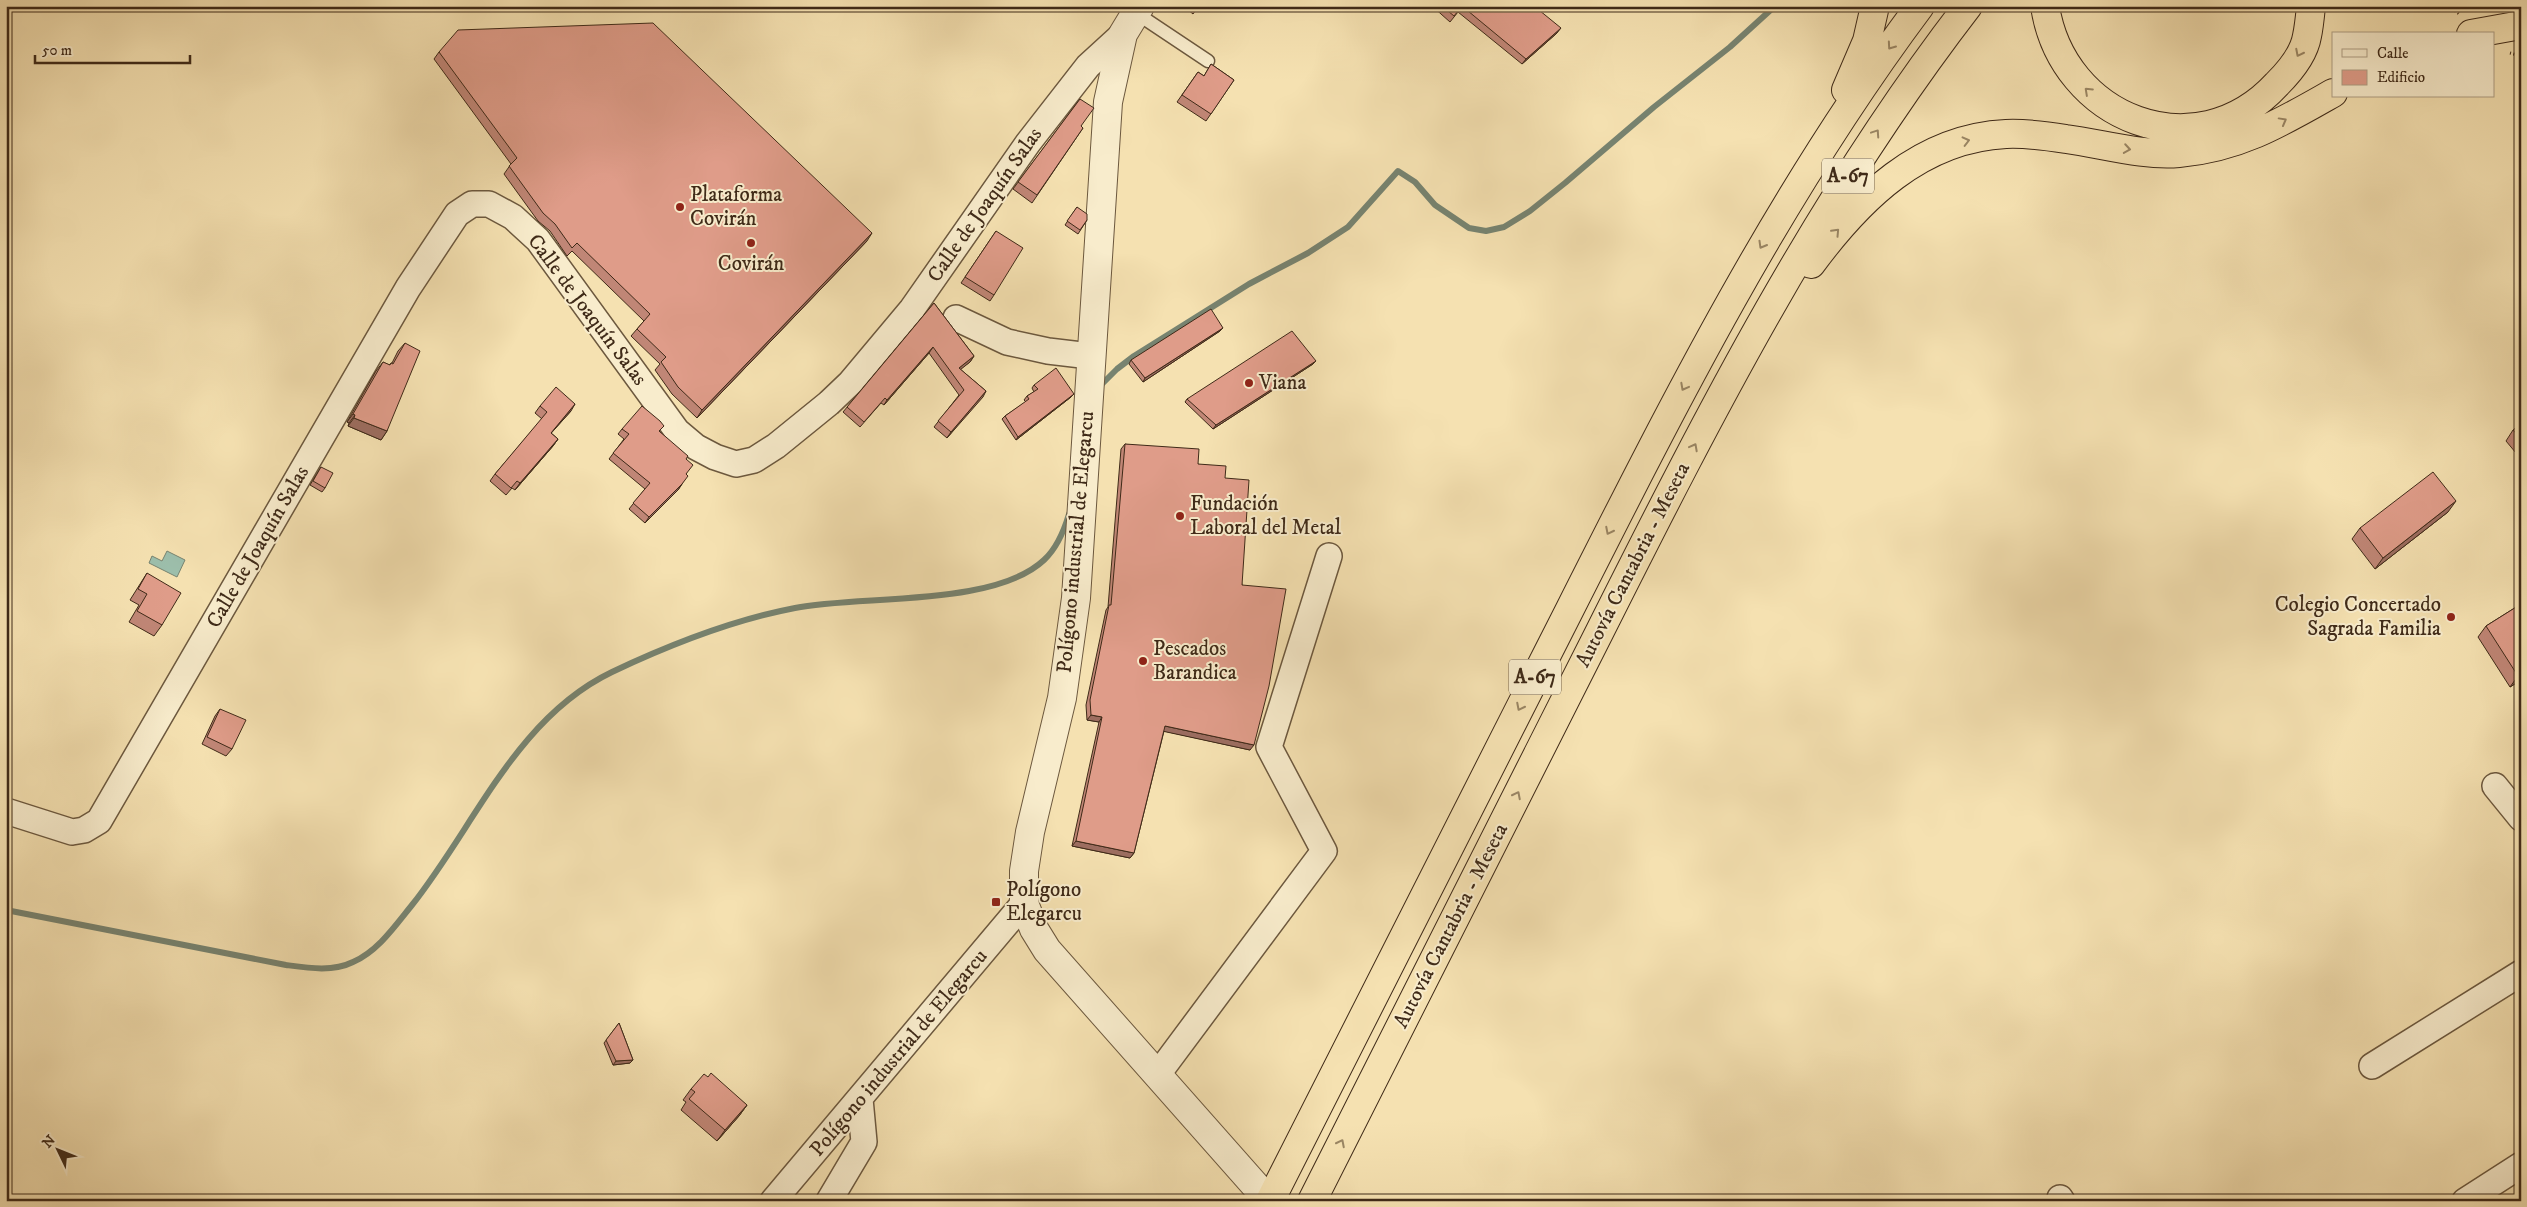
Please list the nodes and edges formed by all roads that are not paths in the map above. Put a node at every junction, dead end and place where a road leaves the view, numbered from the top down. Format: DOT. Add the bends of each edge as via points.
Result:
graph roads {
  1 [pos="1875,6"];
  2 [pos="1920,6"];
  3 [pos="1968,6"];
  4 [pos="2045,6"];
  5 [pos="2311,6"];
  6 [pos="1133,18"];
  7 [pos="2521,25"];
  8 [pos="2482,32"];
  9 [pos="1208,61"];
  10 [pos="2332,94"];
  11 [pos="1787,203"];
  12 [pos="956,318"];
  13 [pos="1742,354"];
  14 [pos="1090,356"];
  15 [pos="1329,556"];
  16 [pos="2495,786"];
  17 [pos="6,811"];
  18 [pos="2521,818"];
  19 [pos="1024,903"];
  20 [pos="2521,973"];
  21 [pos="2372,1066"];
  22 [pos="1158,1074"];
  23 [pos="860,1099"];
  24 [pos="2521,1165"];
  25 [pos="1316,1194"];
  26 [pos="773,1201"];
  27 [pos="829,1201"];
  28 [pos="1270,1201"];
  29 [pos="2465,1201"];
  1 -- 11 [label="highway" via="1867,40 1855,70"];
  2 -- 11 [label="highway, Autovía Cantabria - Meseta / A-67, one-way" via="1844,114"];
  13 -- 3 [label="highway, Autovía Cantabria - Meseta / A-67, one-way" via="1849,174 1908,86"];
  5 -- 4 [label="highway, one-way" via="2307,37 2297,58 2268,94 2227,119 2177,128 2150,125 2124,116 2093,96 2061,57 2050,32"];
  6 -- 9 [label="lane"];
  6 -- 14 [label="street" via="1108,102"];
  6 -- 17 [label="street, Calle de Joaquín Salas" via="1088,66 1028,143 912,309 850,383 776,446 754,460 736,464 715,457 677,431 538,240 513,217 489,204 472,204 457,214 398,305 99,821 84,830 72,832"];
  7 -- 8 [label="highway"];
  13 -- 10 [label="highway, one-way" via="1828,240 1870,195 1900,170 1932,152 1971,139 2006,134 2052,137 2164,153 2206,150 2245,139"];
  11 -- 28 [label="highway, Autovía Cantabria - Meseta / A-67, one-way" via="1638,472"];
  12 -- 14 [label="street" via="1006,342 1048,352"];
  25 -- 13 [label="highway, Autovía Cantabria - Meseta / A-67, one-way"];
  14 -- 19 [label="street, Polígono industrial de Elegarcu" via="1076,598 1062,698 1030,832 1024,871"];
  15 -- 22 [label="street" via="1268,747 1324,851"];
  16 -- 18 [label="street"];
  19 -- 22 [label="street, Polígono industrial de Elegarcu" via="1047,950"];
  19 -- 23 [label="street, Polígono industrial de Elegarcu"];
  20 -- 21 [label="street"];
  22 -- 28 [label="street, Polígono industrial de Elegarcu"];
  23 -- 26 [label="street, Polígono industrial de Elegarcu"];
  23 -- 27 [label="street, Polígono industrial de Elegarcu" via="864,1142"];
  24 -- 29 [label="street"];
}
